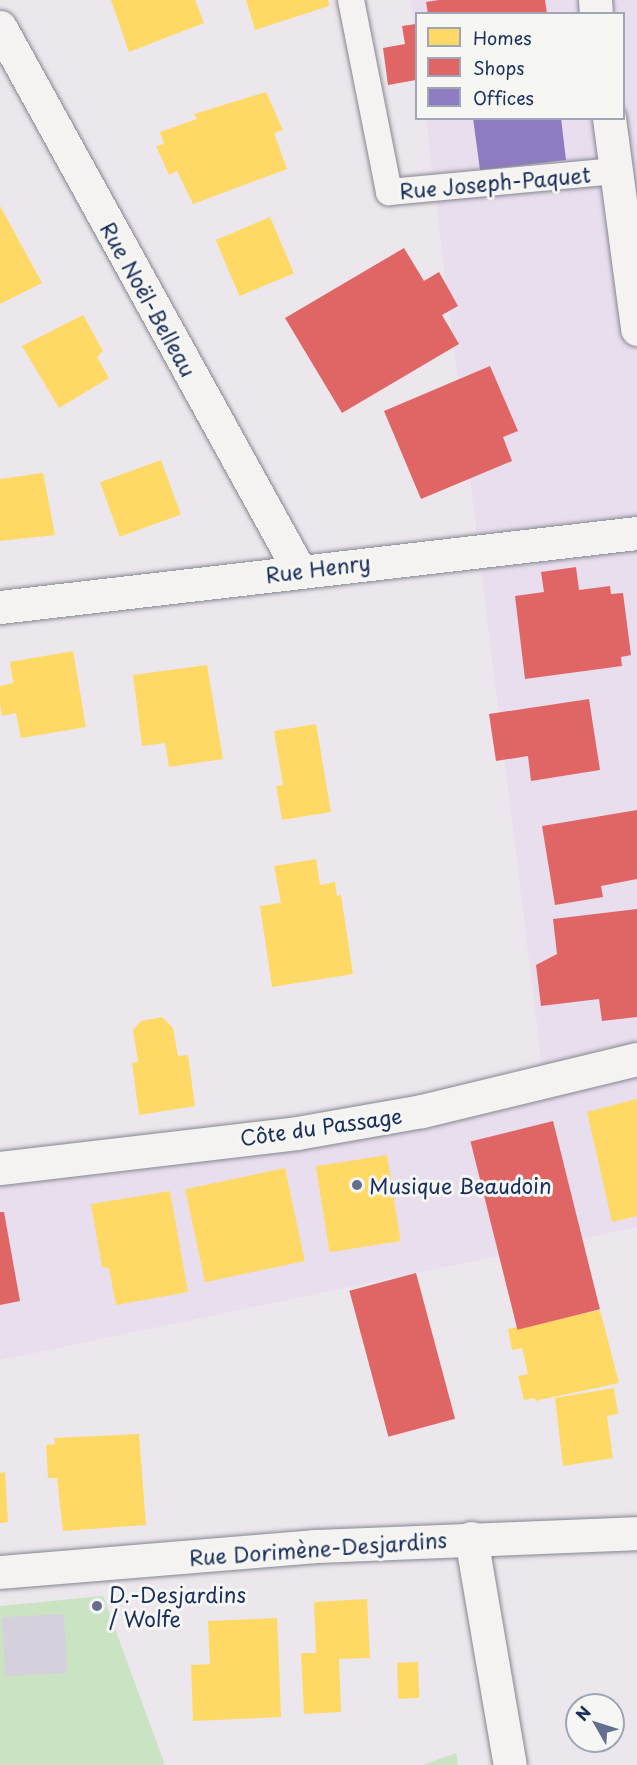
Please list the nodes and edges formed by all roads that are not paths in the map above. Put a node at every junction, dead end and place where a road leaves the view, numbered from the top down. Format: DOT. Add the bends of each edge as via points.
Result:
graph roads {
  1 [pos="351,0"];
  2 [pos="0,27"];
  3 [pos="609,120"];
  4 [pos="616,171"];
  5 [pos="632,264"];
  6 [pos="637,329"];
  7 [pos="637,533"];
  8 [pos="299,570"];
  9 [pos="0,607"];
  10 [pos="637,1059"];
  11 [pos="0,1168"];
  12 [pos="637,1533"];
  13 [pos="471,1538"];
  14 [pos="0,1572"];
  15 [pos="510,1765"];
  1 -- 4 [label="lane, Rue Joseph-Paquet" via="388,192"];
  2 -- 8 [label="street, Rue Noël-Belleau"];
  3 -- 4 [label="street"];
  4 -- 5 [label="street"];
  5 -- 6 [label="street"];
  7 -- 8 [label="street, Rue Henry"];
  8 -- 9 [label="street, Rue Henry"];
  10 -- 11 [label="street, Côte du Passage" via="422,1111 297,1133"];
  12 -- 13 [label="street, Rue Dorimène-Desjardins"];
  13 -- 14 [label="street, Rue Dorimène-Desjardins" via="315,1545"];
  13 -- 15 [label="street"];
}
